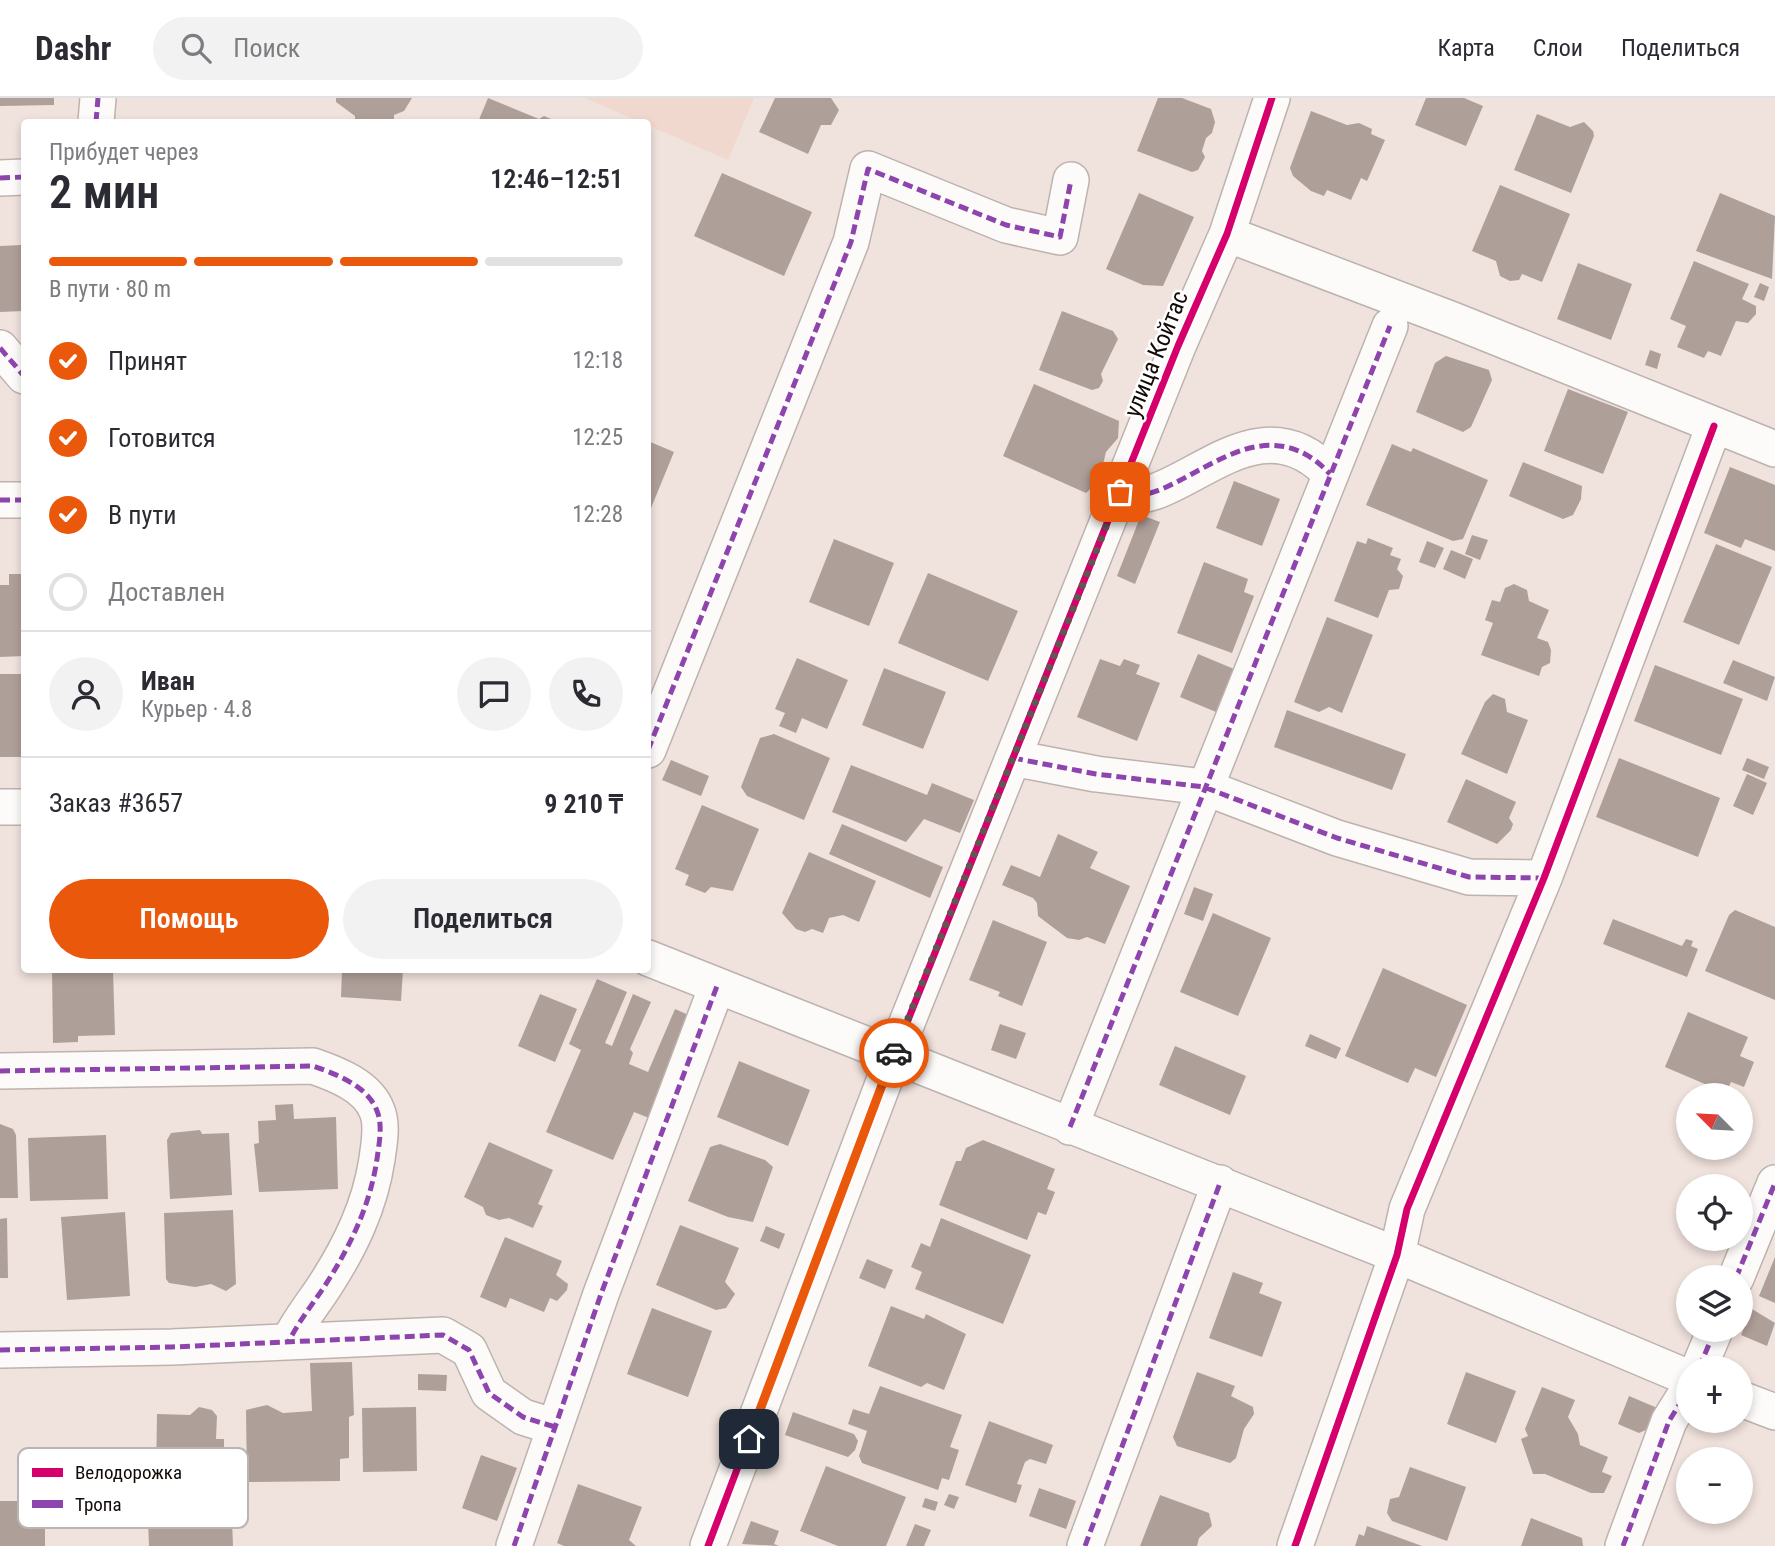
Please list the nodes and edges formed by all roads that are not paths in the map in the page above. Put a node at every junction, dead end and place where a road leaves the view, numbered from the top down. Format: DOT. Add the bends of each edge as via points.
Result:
graph roads {
  1 [pos="98,98"];
  2 [pos="1272,98"];
  3 [pos="96,119"];
  4 [pos="0,177"];
  5 [pos="21,177"];
  6 [pos="1071,180"];
  7 [pos="1227,234"];
  8 [pos="1390,326"];
  9 [pos="0,348"];
  10 [pos="21,372"];
  11 [pos="1714,426"];
  12 [pos="1775,449"];
  13 [pos="1330,474"];
  14 [pos="1121,490"];
  15 [pos="0,500"];
  16 [pos="21,500"];
  17 [pos="651,742"];
  18 [pos="1013,758"];
  19 [pos="1204,787"];
  20 [pos="0,807"];
  21 [pos="21,807"];
  22 [pos="1544,878"];
  23 [pos="651,959"];
  24 [pos="717,986"];
  25 [pos="894,1055"];
  26 [pos="0,1071"];
  27 [pos="1070,1127"];
  28 [pos="1775,1183"];
  29 [pos="1220,1184"];
  30 [pos="1397,1255"];
  31 [pos="1741,1265"];
  32 [pos="289,1340"];
  33 [pos="0,1350"];
  34 [pos="1676,1373"];
  35 [pos="1753,1404"];
  36 [pos="1676,1412"];
  37 [pos="1775,1412"];
  38 [pos="555,1427"];
  39 [pos="514,1546"];
  40 [pos="708,1546"];
  41 [pos="1086,1546"];
  42 [pos="1295,1546"];
  43 [pos="1623,1546"];
  1 -- 3 [label="street"];
  2 -- 7 [label="street"];
  4 -- 5 [label="street"];
  6 -- 17 [label="street" via="1060,237 1006,225 868,169 851,242"];
  7 -- 11 [label="street"];
  7 -- 14 [label="street, улица Койтас"];
  8 -- 13 [label="street"];
  9 -- 10 [label="street"];
  11 -- 12 [label="street"];
  11 -- 22 [label="street"];
  13 -- 14 [label="street" via="1300,451 1271,446 1240,451 1134,498"];
  13 -- 19 [label="street"];
  14 -- 18 [label="street"];
  15 -- 16 [label="street"];
  18 -- 19 [label="street"];
  18 -- 25 [label="street"];
  19 -- 22 [label="street" via="1337,838 1469,877"];
  19 -- 27 [label="street"];
  20 -- 21 [label="street"];
  22 -- 30 [label="street" via="1407,1209"];
  23 -- 24 [label="street"];
  24 -- 25 [label="street"];
  24 -- 38 [label="street"];
  25 -- 27 [label="street"];
  25 -- 40 [label="street"];
  26 -- 32 [label="street" via="313,1066 342,1076 359,1089 377,1110 380,1139 373,1181 362,1217 337,1266"];
  27 -- 29 [label="street"];
  28 -- 31 [label="street"];
  29 -- 30 [label="street"];
  29 -- 41 [label="street"];
  30 -- 34 [label="street"];
  30 -- 42 [label="street"];
  32 -- 33 [label="street"];
  32 -- 38 [label="street" via="443,1335 469,1350 489,1393 523,1417"];
  35 -- 37 [label="street"];
  36 -- 43 [label="street"];
  38 -- 39 [label="street"];
}
